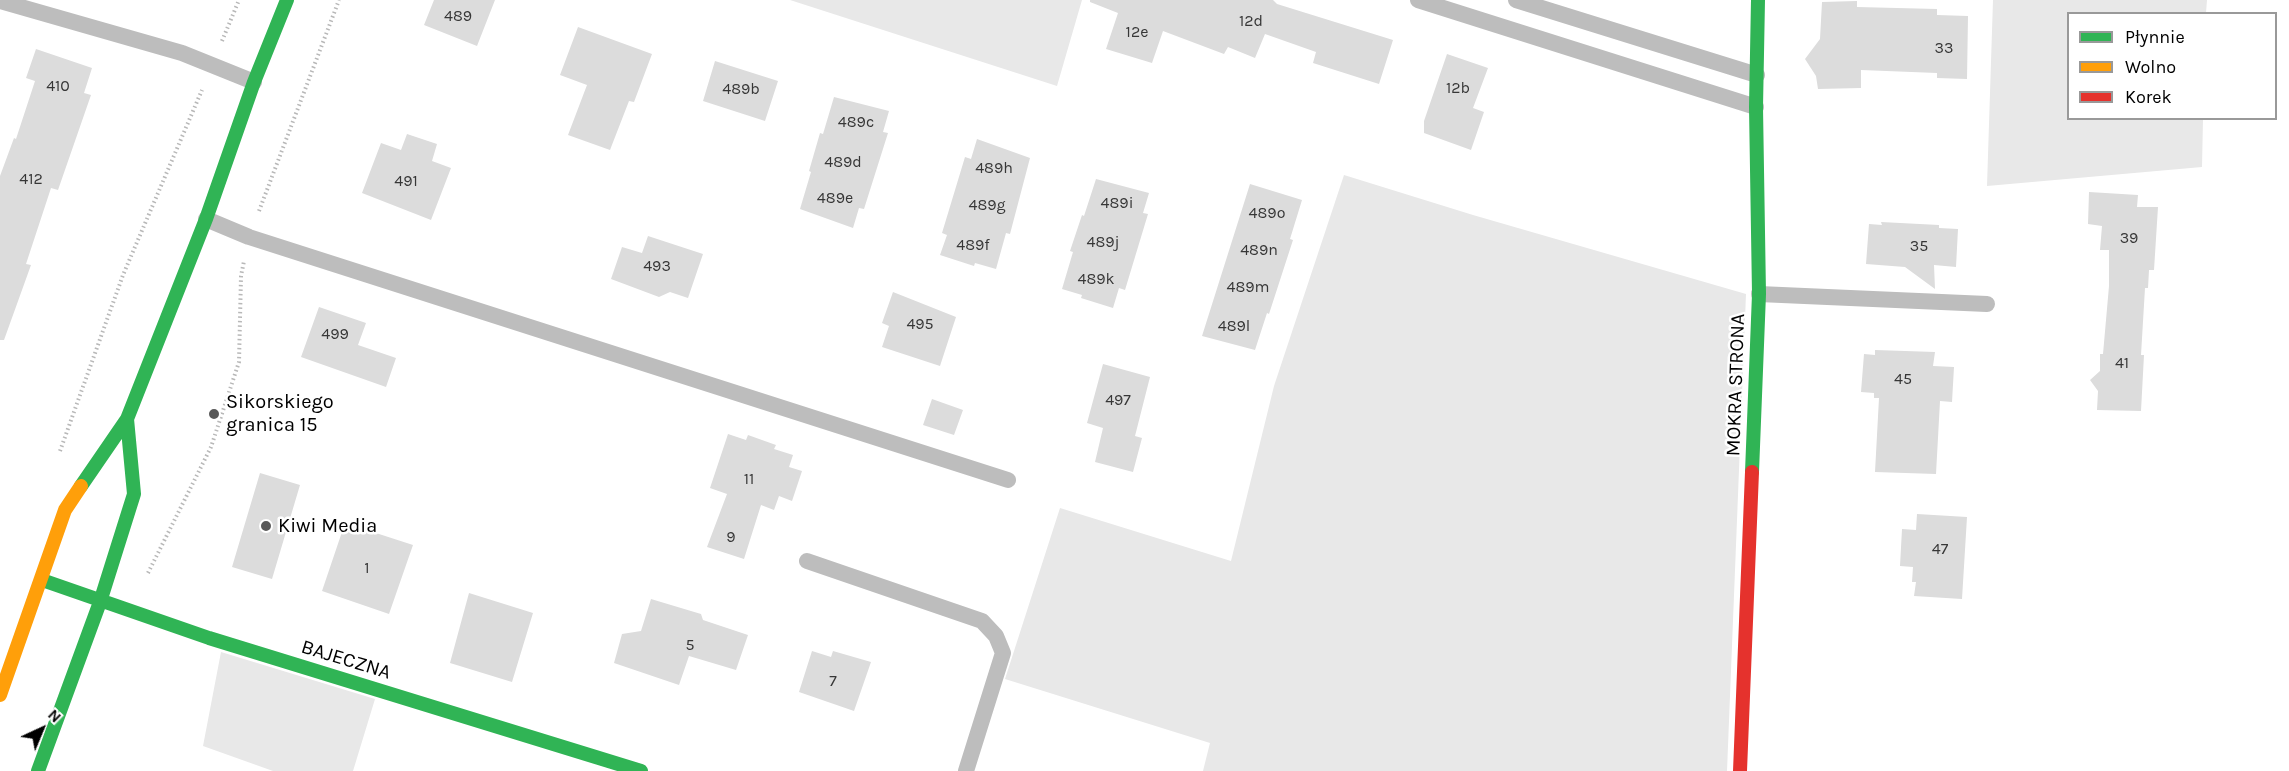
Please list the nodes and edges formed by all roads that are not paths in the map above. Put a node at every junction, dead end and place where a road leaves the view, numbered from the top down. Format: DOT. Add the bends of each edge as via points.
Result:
graph roads {
  1 [pos="287,0"];
  2 [pos="1418,0"];
  3 [pos="1516,0"];
  4 [pos="1758,0"];
  5 [pos="0,1"];
  6 [pos="1757,75"];
  7 [pos="254,82"];
  8 [pos="1756,107"];
  9 [pos="206,219"];
  10 [pos="1759,294"];
  11 [pos="1987,304"];
  12 [pos="127,419"];
  13 [pos="1008,480"];
  14 [pos="807,561"];
  15 [pos="42,580"];
  16 [pos="100,602"];
  17 [pos="0,695"];
  18 [pos="38,771"];
  19 [pos="641,771"];
  20 [pos="966,771"];
  21 [pos="1740,771"];
  1 -- 7 [label="street"];
  2 -- 8 [label="lane"];
  3 -- 6 [label="lane"];
  4 -- 6 [label="street, MOKRA STRONA"];
  5 -- 7 [label="lane" via="182,53"];
  6 -- 8 [label="street, MOKRA STRONA"];
  7 -- 9 [label="street"];
  8 -- 10 [label="street, MOKRA STRONA"];
  9 -- 12 [label="street"];
  9 -- 13 [label="lane" via="249,237"];
  10 -- 11 [label="lane"];
  10 -- 21 [label="street, MOKRA STRONA"];
  12 -- 15 [label="street" via="65,510"];
  12 -- 16 [label="street" via="134,494"];
  14 -- 20 [label="lane" via="982,621 996,636 1003,653"];
  15 -- 16 [label="street, BAJECZNA"];
  15 -- 17 [label="street"];
  16 -- 18 [label="street"];
  16 -- 19 [label="street, BAJECZNA"];
}
